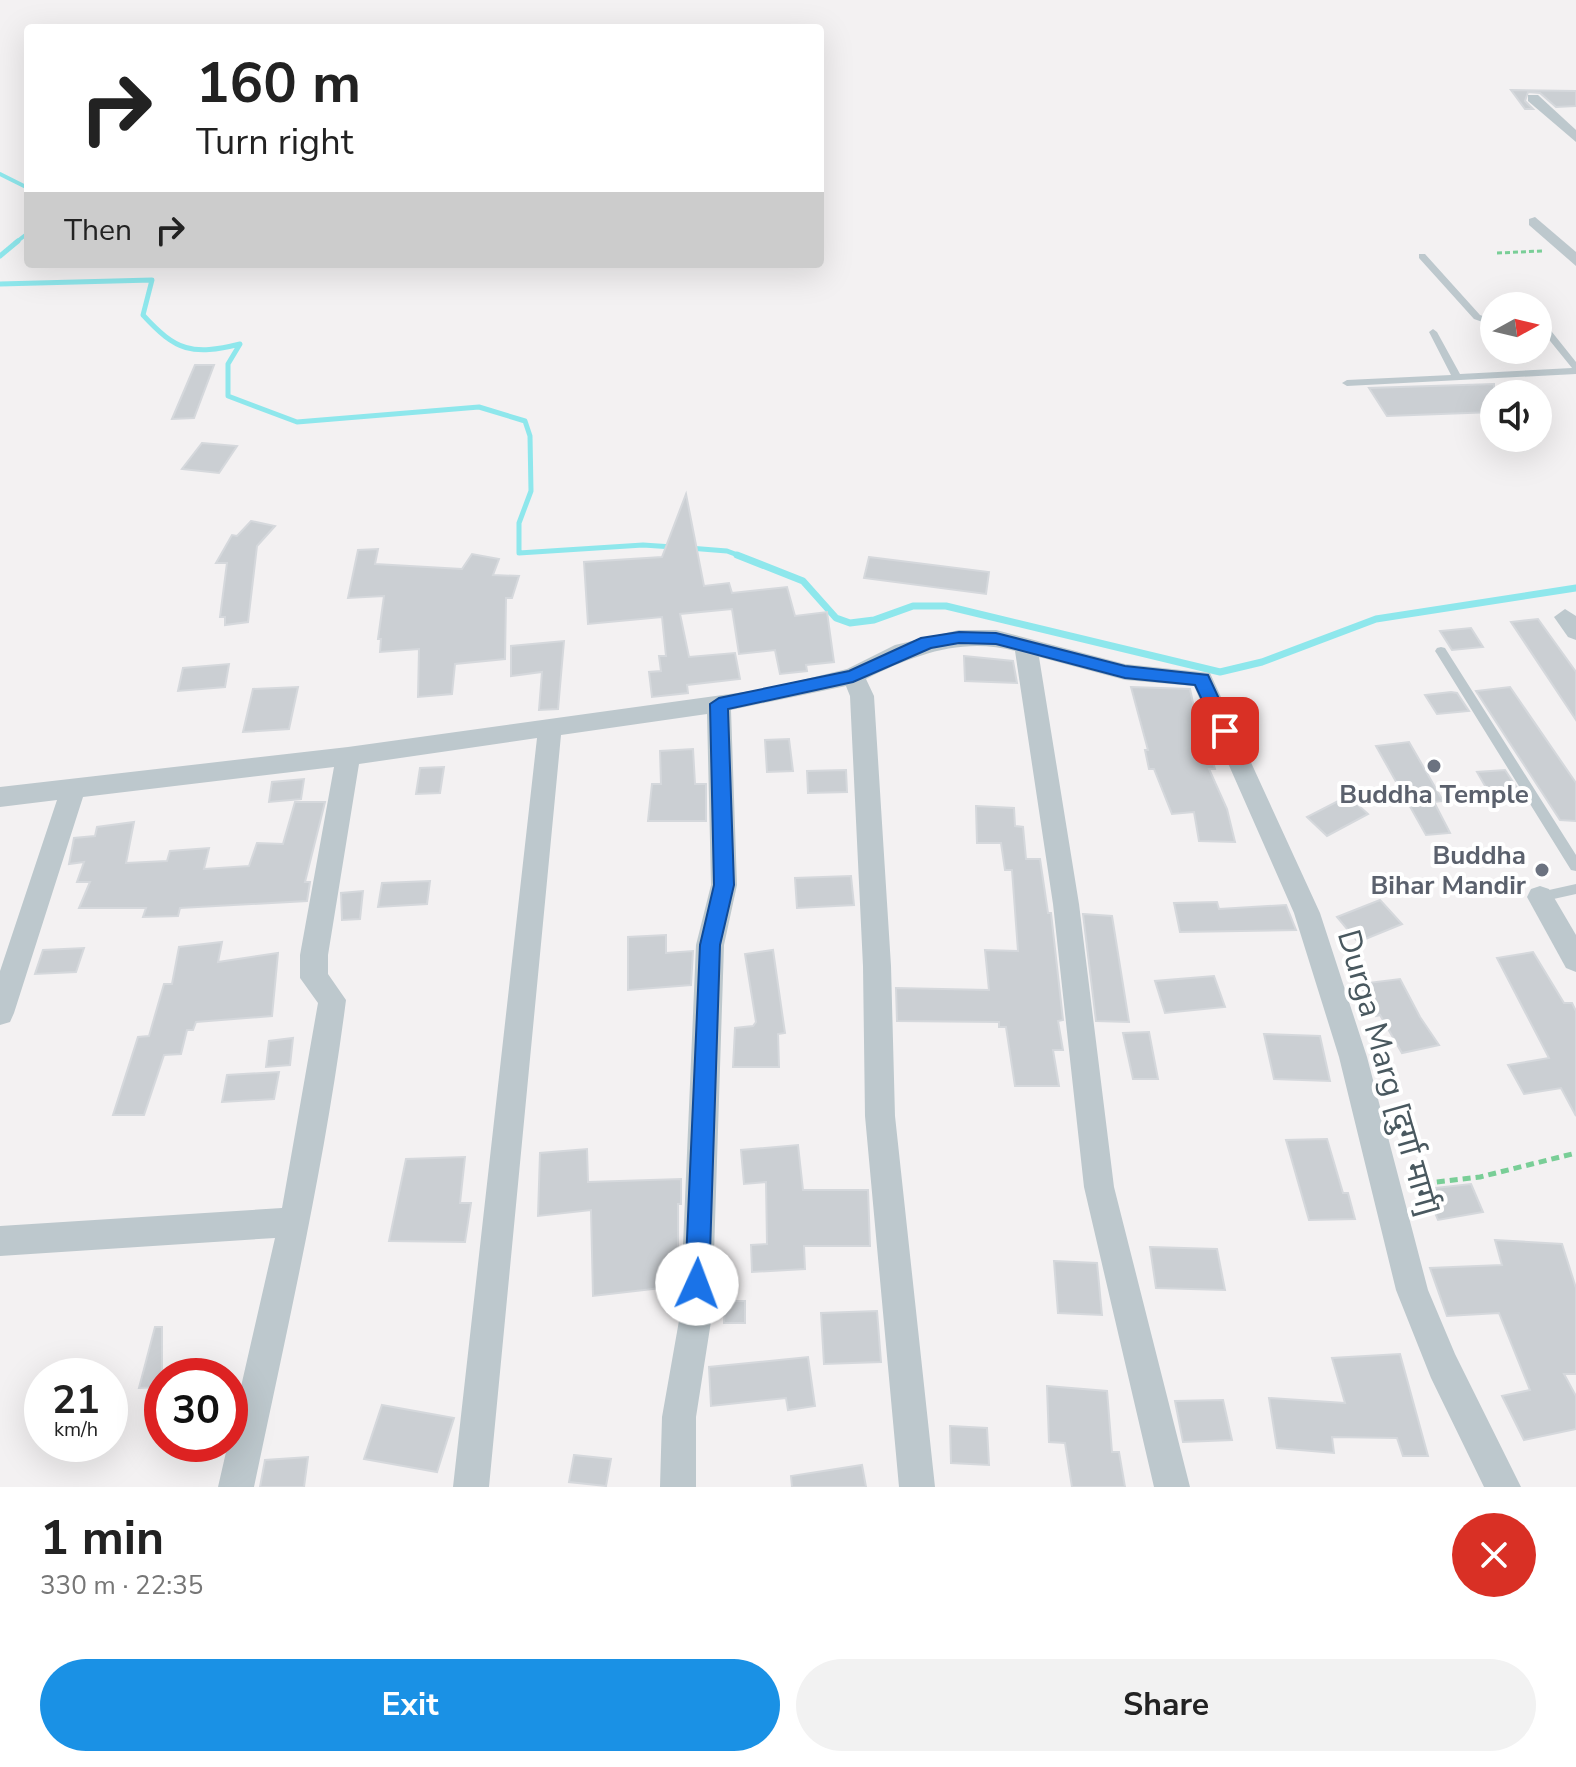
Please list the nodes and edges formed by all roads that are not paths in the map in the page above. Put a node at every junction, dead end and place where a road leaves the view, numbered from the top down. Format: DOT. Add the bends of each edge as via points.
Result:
graph roads {
  1 [pos="1533,98"];
  2 [pos="1576,138"];
  3 [pos="1535,222"];
  4 [pos="1422,256"];
  5 [pos="1570,256"];
  6 [pos="1480,318"];
  7 [pos="1433,332"];
  8 [pos="1552,338"];
  9 [pos="1576,370"];
  10 [pos="1457,377"];
  11 [pos="1370,389"];
  12 [pos="1026,646"];
  13 [pos="1441,651"];
  14 [pos="853,676"];
  15 [pos="719,704"];
  16 [pos="550,729"];
  17 [pos="348,756"];
  18 [pos="73,788"];
  19 [pos="0,797"];
  20 [pos="1576,866"];
  21 [pos="1576,889"];
  22 [pos="1540,897"];
  23 [pos="1576,960"];
  24 [pos="0,1013"];
  25 [pos="294,1222"];
  26 [pos="0,1241"];
  27 [pos="236,1487"];
  28 [pos="471,1487"];
  29 [pos="678,1487"];
  30 [pos="917,1487"];
  31 [pos="1172,1487"];
  32 [pos="1503,1487"];
  1 -- 2 [label="street"];
  3 -- 5 [label="street"];
  4 -- 6 [label="lane"];
  7 -- 10 [label="lane"];
  8 -- 9 [label="lane"];
  9 -- 10 [label="lane"];
  10 -- 11 [label="lane" via="1347,383 1351,389"];
  12 -- 14 [label="street" via="996,638 927,642"];
  12 -- 31 [label="street" via="1066,904 1099,1187"];
  12 -- 32 [label="street, Durga Marg [दुर्गा मार्ग]" via="1125,672 1202,679 1307,913 1353,1057 1412,1290"];
  13 -- 20 [label="lane"];
  14 -- 15 [label="street"];
  14 -- 30 [label="street" via="863,712 880,1116"];
  15 -- 16 [label="street"];
  15 -- 29 [label="street" via="724,885 710,945 696,1315 679,1417"];
  16 -- 17 [label="street"];
  16 -- 28 [label="street"];
  17 -- 18 [label="street"];
  17 -- 25 [label="street" via="314,955 314,978 332,1000"];
  18 -- 19 [label="street"];
  18 -- 24 [label="street"];
  21 -- 22 [label="lane"];
  22 -- 23 [label="street"];
  25 -- 26 [label="street"];
  25 -- 27 [label="street"];
}
